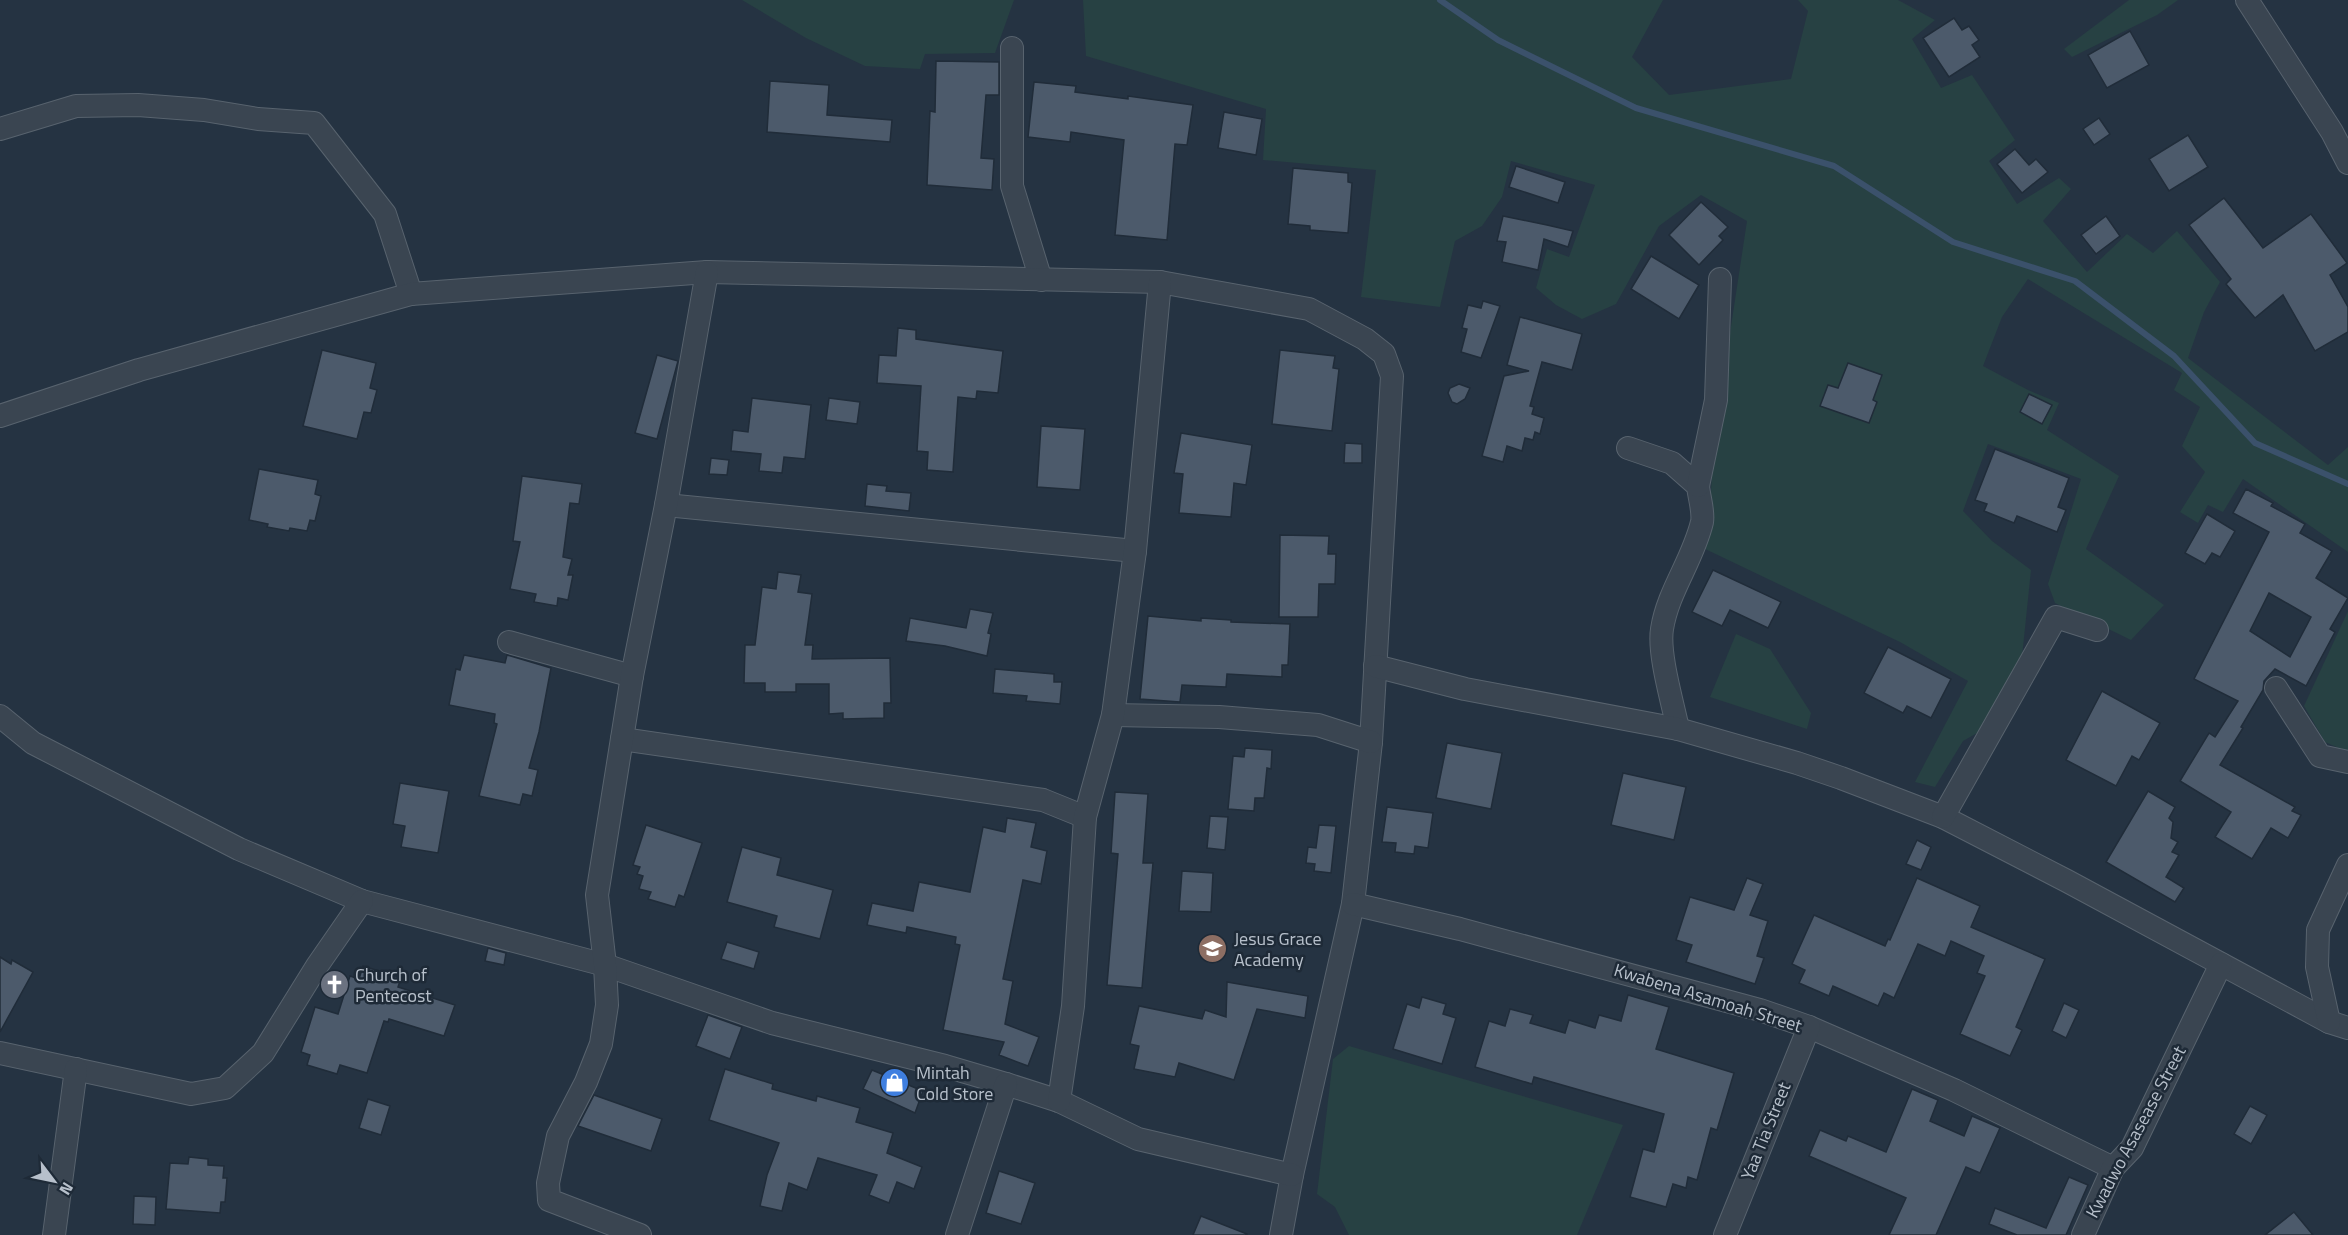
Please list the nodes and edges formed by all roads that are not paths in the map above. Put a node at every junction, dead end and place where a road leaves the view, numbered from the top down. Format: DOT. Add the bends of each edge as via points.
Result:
graph roads {
  1 [pos="2247,0"];
  2 [pos="1012,48"];
  3 [pos="0,129"];
  4 [pos="2348,163"];
  5 [pos="707,272"];
  6 [pos="1720,279"];
  7 [pos="1041,280"];
  8 [pos="1160,282"];
  9 [pos="411,294"];
  10 [pos="0,416"];
  11 [pos="1628,448"];
  12 [pos="1698,486"];
  13 [pos="666,505"];
  14 [pos="1135,551"];
  15 [pos="2097,630"];
  16 [pos="509,642"];
  17 [pos="1375,666"];
  18 [pos="632,676"];
  19 [pos="2276,688"];
  20 [pos="1113,715"];
  21 [pos="0,716"];
  22 [pos="1678,729"];
  23 [pos="622,739"];
  24 [pos="1371,742"];
  25 [pos="2348,762"];
  26 [pos="1943,817"];
  27 [pos="1085,818"];
  28 [pos="2348,865"];
  29 [pos="362,901"];
  30 [pos="1353,904"];
  31 [pos="2221,964"];
  32 [pos="606,965"];
  33 [pos="2338,1025"];
  34 [pos="1809,1027"];
  35 [pos="0,1053"];
  36 [pos="76,1069"];
  37 [pos="1006,1084"];
  38 [pos="1059,1101"];
  39 [pos="2113,1168"];
  40 [pos="1292,1175"];
  41 [pos="54,1235"];
  42 [pos="640,1235"];
  43 [pos="957,1235"];
  44 [pos="1281,1235"];
  45 [pos="1725,1235"];
  46 [pos="2083,1235"];
  1 -- 4 [label="street"];
  2 -- 7 [label="street" via="1012,186"];
  3 -- 9 [label="street" via="76,106 127,105 314,123 385,214"];
  5 -- 7 [label="street"];
  5 -- 9 [label="street"];
  5 -- 13 [label="street"];
  6 -- 12 [label="street" via="1716,399"];
  7 -- 8 [label="street"];
  8 -- 14 [label="street"];
  8 -- 17 [label="street" via="1309,309 1365,339 1384,354 1392,376"];
  9 -- 10 [label="street" via="139,370"];
  11 -- 12 [label="street" via="1672,463"];
  12 -- 22 [label="street" via="1702,520 1669,598 1661,632"];
  13 -- 14 [label="street"];
  13 -- 18 [label="street"];
  14 -- 20 [label="street"];
  15 -- 26 [label="street" via="2056,617"];
  16 -- 18 [label="street"];
  17 -- 22 [label="street" via="1465,689"];
  17 -- 24 [label="street"];
  18 -- 23 [label="street"];
  19 -- 25 [label="street" via="2320,756"];
  20 -- 24 [label="street" via="1219,717 1318,725"];
  20 -- 27 [label="street"];
  21 -- 29 [label="street" via="33,743 239,849"];
  22 -- 26 [label="street" via="1797,763"];
  23 -- 27 [label="street" via="1043,800"];
  23 -- 32 [label="street" via="597,896"];
  24 -- 30 [label="street"];
  26 -- 31 [label="street"];
  27 -- 38 [label="street" via="1073,1006"];
  28 -- 33 [label="street" via="2318,930 2317,967"];
  29 -- 32 [label="street"];
  29 -- 36 [label="street" via="263,1053 225,1088 191,1094"];
  30 -- 34 [label="street, Kwabena Asamoah Street" via="1460,928"];
  30 -- 40 [label="street"];
  31 -- 33 [label="street"];
  31 -- 39 [label="street, Kwadwo Asasease Street" via="2132,1148"];
  32 -- 37 [label="street" via="772,1023"];
  32 -- 42 [label="street" via="608,1005 601,1044 558,1136 548,1183 549,1200"];
  34 -- 39 [label="street, Kwabena Asamoah Street" via="1954,1090"];
  34 -- 45 [label="street, Yaa Tia Street"];
  35 -- 36 [label="street"];
  36 -- 41 [label="street"];
  37 -- 38 [label="street"];
  37 -- 43 [label="street"];
  38 -- 40 [label="street" via="1138,1138"];
  39 -- 46 [label="street, Kwadwo Asasease Street"];
  40 -- 44 [label="street"];
}
